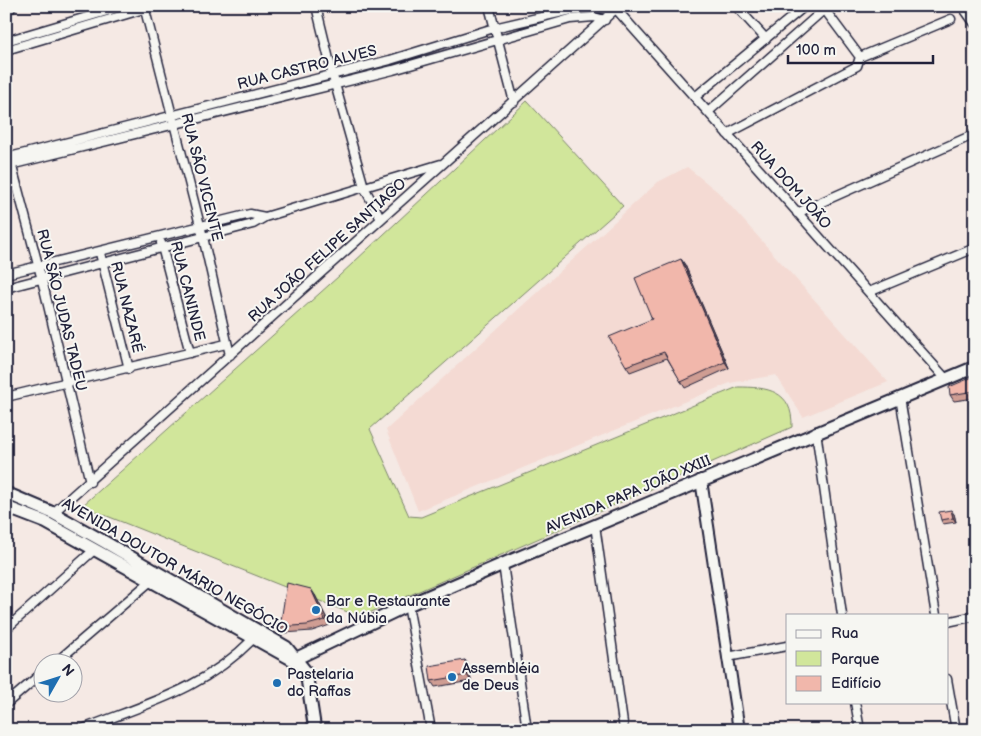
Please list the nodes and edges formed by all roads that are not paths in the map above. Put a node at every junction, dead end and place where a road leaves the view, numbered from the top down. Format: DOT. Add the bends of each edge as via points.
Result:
graph roads {
  1 [pos="11,6"];
  2 [pos="124,6"];
  3 [pos="154,6"];
  4 [pos="316,6"];
  5 [pos="489,6"];
  6 [pos="736,6"];
  7 [pos="805,6"];
  8 [pos="962,6"];
  9 [pos="144,7"];
  10 [pos="827,8"];
  11 [pos="616,9"];
  12 [pos="6,10"];
  13 [pos="951,19"];
  14 [pos="604,20"];
  15 [pos="975,24"];
  16 [pos="494,28"];
  17 [pos="497,39"];
  18 [pos="766,39"];
  19 [pos="6,41"];
  20 [pos="6,50"];
  21 [pos="860,57"];
  22 [pos="390,60"];
  23 [pos="393,70"];
  24 [pos="332,75"];
  25 [pos="335,84"];
  26 [pos="695,97"];
  27 [pos="514,102"];
  28 [pos="708,112"];
  29 [pos="173,119"];
  30 [pos="727,134"];
  31 [pos="975,134"];
  32 [pos="6,144"];
  33 [pos="8,161"];
  34 [pos="445,163"];
  35 [pos="364,187"];
  36 [pos="797,213"];
  37 [pos="265,217"];
  38 [pos="381,218"];
  39 [pos="200,225"];
  40 [pos="159,236"];
  41 [pos="203,236"];
  42 [pos="162,246"];
  43 [pos="975,248"];
  44 [pos="100,253"];
  45 [pos="102,265"];
  46 [pos="38,266"];
  47 [pos="6,274"];
  48 [pos="42,280"];
  49 [pos="6,288"];
  50 [pos="869,292"];
  51 [pos="226,344"];
  52 [pos="190,353"];
  53 [pos="230,355"];
  54 [pos="975,366"];
  55 [pos="129,369"];
  56 [pos="946,378"];
  57 [pos="65,383"];
  58 [pos="6,397"];
  59 [pos="900,397"];
  60 [pos="816,431"];
  61 [pos="701,480"];
  62 [pos="90,482"];
  63 [pos="6,493"];
  64 [pos="6,507"];
  65 [pos="53,514"];
  66 [pos="595,524"];
  67 [pos="94,550"];
  68 [pos="503,564"];
  69 [pos="160,574"];
  70 [pos="150,582"];
  71 [pos="408,605"];
  72 [pos="842,614"];
  73 [pos="936,614"];
  74 [pos="975,616"];
  75 [pos="948,622"];
  76 [pos="6,628"];
  77 [pos="253,640"];
  78 [pos="786,646"];
  79 [pos="66,654"];
  80 [pos="727,657"];
  81 [pos="297,658"];
  82 [pos="32,682"];
  83 [pos="948,685"];
  84 [pos="6,704"];
  85 [pos="855,704"];
  86 [pos="95,727"];
  87 [pos="80,730"];
  88 [pos="315,730"];
  89 [pos="431,730"];
  90 [pos="528,730"];
  91 [pos="624,730"];
  92 [pos="739,730"];
  93 [pos="860,730"];
  94 [pos="956,730"];
  1 -- 12 [label="street"];
  2 -- 19 [label="street"];
  3 -- 9 [label="street"];
  4 -- 24 [label="street"];
  5 -- 16 [label="street"];
  6 -- 18 [label="street"];
  7 -- 18 [label="street"];
  8 -- 15 [label="street"];
  9 -- 20 [label="street"];
  9 -- 29 [label="street, RUA SÃO VICENTE"];
  10 -- 21 [label="street"];
  10 -- 28 [label="street"];
  11 -- 14 [label="street, RUA JOÃO FELIPE SANTIAGO"];
  11 -- 16 [label="street, RUA CASTRO ALVES" via="580,8"];
  11 -- 26 [label="street, RUA DOM JOÃO"];
  13 -- 21 [label="street"];
  14 -- 17 [label="street, RUA CASTRO ALVES" via="583,17"];
  14 -- 27 [label="street, RUA JOÃO FELIPE SANTIAGO"];
  16 -- 17 [label="street"];
  16 -- 22 [label="street, RUA CASTRO ALVES"];
  17 -- 23 [label="street, RUA CASTRO ALVES"];
  17 -- 27 [label="street"];
  18 -- 26 [label="street"];
  21 -- 30 [label="street" via="857,66"];
  22 -- 23 [label="street"];
  22 -- 24 [label="street, RUA CASTRO ALVES"];
  23 -- 25 [label="street, RUA CASTRO ALVES"];
  24 -- 25 [label="street"];
  24 -- 29 [label="street, RUA CASTRO ALVES"];
  25 -- 29 [label="street, RUA CASTRO ALVES"];
  25 -- 35 [label="street"];
  26 -- 28 [label="street, RUA DOM JOÃO"];
  27 -- 34 [label="street, RUA JOÃO FELIPE SANTIAGO"];
  28 -- 30 [label="street, RUA DOM JOÃO"];
  29 -- 33 [label="street, RUA CASTRO ALVES"];
  29 -- 39 [label="street, RUA SÃO VICENTE"];
  30 -- 36 [label="street, RUA DOM JOÃO"];
  31 -- 36 [label="street"];
  32 -- 33 [label="street, RUA SÃO JUDAS TADEU"];
  33 -- 46 [label="street, RUA SÃO JUDAS TADEU"];
  34 -- 35 [label="street"];
  34 -- 38 [label="street, RUA JOÃO FELIPE SANTIAGO"];
  35 -- 37 [label="street"];
  35 -- 38 [label="street"];
  36 -- 50 [label="street, RUA DOM JOÃO"];
  37 -- 39 [label="street" via="250,214"];
  37 -- 41 [label="street" via="253,224"];
  38 -- 53 [label="street, RUA JOÃO FELIPE SANTIAGO"];
  39 -- 40 [label="street"];
  39 -- 41 [label="street, RUA SÃO VICENTE"];
  40 -- 42 [label="street, RUA CANINDE"];
  40 -- 44 [label="street"];
  41 -- 42 [label="street"];
  41 -- 51 [label="street, RUA SÃO VICENTE"];
  42 -- 45 [label="street"];
  42 -- 52 [label="street, RUA CANINDE"];
  43 -- 50 [label="street"];
  44 -- 45 [label="street, RUA NAZARÉ"];
  44 -- 46 [label="street"];
  45 -- 48 [label="street"];
  45 -- 55 [label="street, RUA NAZARÉ"];
  46 -- 47 [label="street"];
  46 -- 48 [label="street, RUA SÃO JUDAS TADEU"];
  48 -- 49 [label="street"];
  48 -- 57 [label="street, RUA SÃO JUDAS TADEU"];
  50 -- 56 [label="street, RUA DOM JOÃO"];
  51 -- 52 [label="street"];
  51 -- 53 [label="street, RUA SÃO VICENTE"];
  52 -- 55 [label="street"];
  53 -- 62 [label="street, RUA JOÃO FELIPE SANTIAGO"];
  54 -- 56 [label="main road, AVENIDA PAPA JOÃO XXIII"];
  55 -- 57 [label="street"];
  56 -- 59 [label="main road, AVENIDA PAPA JOÃO XXIII"];
  57 -- 58 [label="street"];
  57 -- 62 [label="street, RUA SÃO JUDAS TADEU"];
  59 -- 60 [label="main road, AVENIDA PAPA JOÃO XXIII"];
  59 -- 73 [label="street"];
  60 -- 61 [label="main road, AVENIDA PAPA JOÃO XXIII"];
  60 -- 72 [label="street"];
  61 -- 66 [label="main road, AVENIDA PAPA JOÃO XXIII"];
  61 -- 80 [label="street"];
  62 -- 65 [label="street, RUA JOÃO FELIPE SANTIAGO"];
  63 -- 65 [label="main road, AVENIDA DOUTOR MÁRIO NEGÓCIO"];
  64 -- 67 [label="main road, AVENIDA DOUTOR MÁRIO NEGÓCIO" via="46,522"];
  65 -- 69 [label="main road, AVENIDA DOUTOR MÁRIO NEGÓCIO"];
  66 -- 68 [label="main road, AVENIDA PAPA JOÃO XXIII"];
  66 -- 91 [label="street"];
  67 -- 70 [label="main road, AVENIDA DOUTOR MÁRIO NEGÓCIO"];
  67 -- 76 [label="street"];
  68 -- 71 [label="main road, AVENIDA PAPA JOÃO XXIII"];
  68 -- 90 [label="street"];
  69 -- 70 [label="street"];
  69 -- 81 [label="main road, AVENIDA DOUTOR MÁRIO NEGÓCIO" via="286,647"];
  70 -- 77 [label="main road, AVENIDA DOUTOR MÁRIO NEGÓCIO"];
  70 -- 79 [label="street"];
  71 -- 81 [label="main road, AVENIDA PAPA JOÃO XXIII"];
  71 -- 89 [label="street"];
  74 -- 75 [label="street"];
  77 -- 81 [label="main road, AVENIDA DOUTOR MÁRIO NEGÓCIO" via="290,660"];
  77 -- 86 [label="street" via="202,681"];
  78 -- 80 [label="street"];
  80 -- 92 [label="street"];
  81 -- 88 [label="main road" via="306,672"];
  82 -- 84 [label="street"];
  83 -- 94 [label="street"];
  85 -- 93 [label="street"];
  86 -- 87 [label="street"];
}
